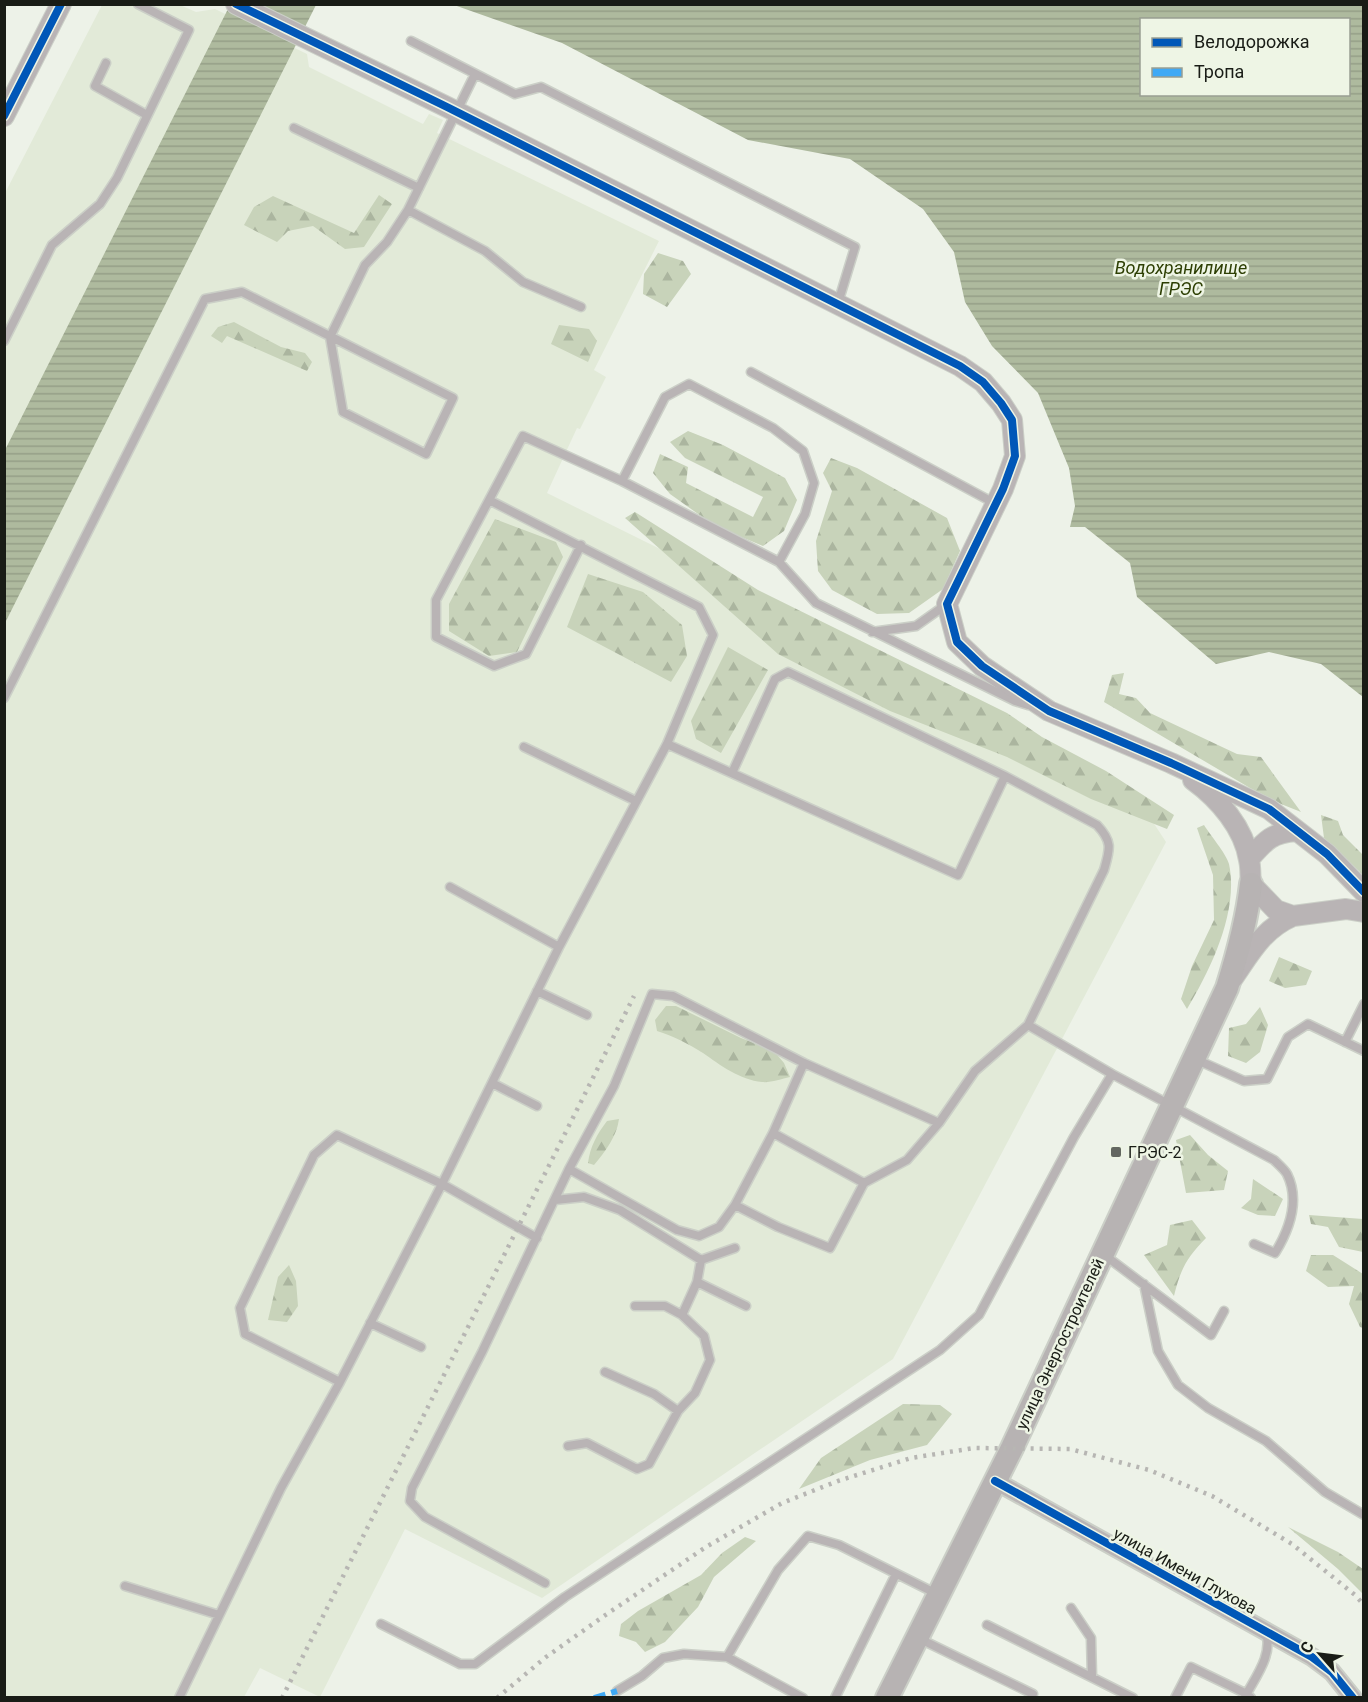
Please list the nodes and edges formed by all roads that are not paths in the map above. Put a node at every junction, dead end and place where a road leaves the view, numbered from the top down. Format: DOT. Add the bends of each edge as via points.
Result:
graph roads {
  1 [pos="61,4"];
  2 [pos="138,4"];
  3 [pos="236,4"];
  4 [pos="411,41"];
  5 [pos="106,63"];
  6 [pos="475,74"];
  7 [pos="457,112"];
  8 [pos="147,115"];
  9 [pos="4,116"];
  10 [pos="294,128"];
  11 [pos="419,188"];
  12 [pos="408,210"];
  13 [pos="838,304"];
  14 [pos="581,307"];
  15 [pos="330,337"];
  16 [pos="4,341"];
  17 [pos="751,372"];
  18 [pos="622,481"];
  19 [pos="489,500"];
  20 [pos="996,504"];
  21 [pos="581,545"];
  22 [pos="779,562"];
  23 [pos="947,604"];
  24 [pos="872,632"];
  25 [pos="4,698"];
  26 [pos="1049,711"];
  27 [pos="667,744"];
  28 [pos="524,747"];
  29 [pos="1171,763"];
  30 [pos="732,773"];
  31 [pos="1005,776"];
  32 [pos="636,801"];
  33 [pos="1296,831"];
  34 [pos="1249,859"];
  35 [pos="1251,884"];
  36 [pos="450,887"];
  37 [pos="1364,892"];
  38 [pos="1364,912"];
  39 [pos="1293,916"];
  40 [pos="559,947"];
  41 [pos="1227,988"];
  42 [pos="537,991"];
  43 [pos="1364,1004"];
  44 [pos="587,1015"];
  45 [pos="1028,1025"];
  46 [pos="1345,1042"];
  47 [pos="1364,1051"];
  48 [pos="1194,1059"];
  49 [pos="804,1063"];
  50 [pos="1112,1074"];
  51 [pos="492,1083"];
  52 [pos="1172,1105"];
  53 [pos="537,1106"];
  54 [pos="939,1123"];
  55 [pos="773,1133"];
  56 [pos="569,1169"];
  57 [pos="864,1183"];
  58 [pos="442,1184"];
  59 [pos="555,1200"];
  60 [pos="735,1205"];
  61 [pos="537,1238"];
  62 [pos="1254,1244"];
  63 [pos="735,1248"];
  64 [pos="1103,1253"];
  65 [pos="701,1260"];
  66 [pos="697,1282"];
  67 [pos="1144,1284"];
  68 [pos="635,1306"];
  69 [pos="746,1306"];
  70 [pos="1224,1311"];
  71 [pos="682,1315"];
  72 [pos="370,1323"];
  73 [pos="420,1347"];
  74 [pos="605,1372"];
  75 [pos="340,1382"];
  76 [pos="678,1411"];
  77 [pos="568,1446"];
  78 [pos="995,1482"];
  79 [pos="1364,1515"];
  80 [pos="896,1574"];
  81 [pos="545,1583"];
  82 [pos="125,1586"];
  83 [pos="938,1595"];
  84 [pos="1071,1608"];
  85 [pos="219,1615"];
  86 [pos="381,1623"];
  87 [pos="987,1625"];
  88 [pos="1265,1631"];
  89 [pos="918,1637"];
  90 [pos="727,1657"];
  91 [pos="1092,1677"];
  92 [pos="617,1691"];
  93 [pos="1248,1696"];
  94 [pos="179,1698"];
  95 [pos="803,1698"];
  96 [pos="835,1698"];
  97 [pos="887,1698"];
  98 [pos="1031,1698"];
  99 [pos="1133,1698"];
  100 [pos="1175,1698"];
  101 [pos="1353,1698"];
  1 -- 9 [label="street"];
  2 -- 8 [label="lane" via="189,30"];
  3 -- 7 [label="street"];
  4 -- 6 [label="lane"];
  5 -- 8 [label="lane" via="95,86"];
  6 -- 7 [label="lane"];
  6 -- 13 [label="lane" via="515,94 541,87 855,247"];
  7 -- 11 [label="lane"];
  7 -- 13 [label="street"];
  8 -- 16 [label="lane" via="100,204 52,245"];
  10 -- 11 [label="lane"];
  11 -- 12 [label="lane"];
  12 -- 14 [label="lane" via="484,251 523,282"];
  12 -- 15 [label="lane" via="387,242 365,265"];
  13 -- 20 [label="street" via="960,366 1001,403 1012,420 1015,456"];
  15 -- 15 [label="lane" via="453,398 426,454 343,412"];
  15 -- 25 [label="lane" via="242,292 205,299"];
  17 -- 20 [label="lane"];
  18 -- 19 [label="lane" via="523,436"];
  18 -- 22 [label="lane"];
  18 -- 22 [label="lane" via="665,397 689,384 773,428 803,451 814,483 805,514"];
  19 -- 21 [label="lane"];
  19 -- 21 [label="lane" via="436,600 436,637 494,666 526,654"];
  20 -- 23 [label="street"];
  21 -- 27 [label="lane" via="699,607 713,635"];
  22 -- 24 [label="lane" via="816,603"];
  23 -- 24 [label="lane" via="916,626"];
  23 -- 26 [label="street" via="957,642 982,666"];
  24 -- 26 [label="lane" via="1015,701"];
  26 -- 29 [label="street"];
  27 -- 30 [label="lane"];
  27 -- 32 [label="lane"];
  28 -- 32 [label="lane"];
  29 -- 33 [label="street" via="1269,809"];
  29 -- 34 [label="street" via="1224,808"];
  30 -- 31 [label="lane" via="958,875"];
  30 -- 31 [label="lane" via="775,679 788,672"];
  31 -- 45 [label="lane" via="1097,825 1107,836 1110,850 1104,870"];
  32 -- 40 [label="lane"];
  33 -- 34 [label="street" via="1280,832"];
  33 -- 37 [label="street" via="1327,854"];
  34 -- 35 [label="street"];
  35 -- 39 [label="street" via="1276,910"];
  35 -- 41 [label="main road, улица Энергостроителей" via="1247,916"];
  36 -- 40 [label="lane"];
  38 -- 39 [label="street" via="1346,909"];
  39 -- 41 [label="street" via="1277,923 1258,941"];
  40 -- 42 [label="lane"];
  41 -- 48 [label="main road, улица Энергостроителей"];
  42 -- 44 [label="lane"];
  42 -- 51 [label="lane"];
  43 -- 46 [label="lane"];
  45 -- 50 [label="lane"];
  45 -- 54 [label="lane" via="975,1071"];
  46 -- 47 [label="lane"];
  46 -- 48 [label="lane" via="1308,1024 1288,1037 1267,1079 1244,1081"];
  48 -- 52 [label="main road, улица Энергостроителей"];
  49 -- 54 [label="lane"];
  49 -- 55 [label="lane"];
  49 -- 56 [label="lane" via="673,996 652,994 614,1086"];
  50 -- 52 [label="lane"];
  50 -- 86 [label="lane" via="979,1315 940,1350 565,1597 475,1664 460,1664"];
  51 -- 53 [label="lane"];
  51 -- 58 [label="lane"];
  52 -- 62 [label="lane" via="1274,1160 1287,1173 1292,1190 1287,1232 1275,1253"];
  52 -- 64 [label="main road, улица Энергостроителей"];
  54 -- 57 [label="lane" via="907,1160"];
  55 -- 57 [label="lane"];
  55 -- 60 [label="lane"];
  56 -- 59 [label="lane"];
  56 -- 60 [label="lane" via="677,1230 699,1236 719,1227"];
  57 -- 60 [label="lane" via="830,1248"];
  58 -- 61 [label="lane"];
  58 -- 72 [label="lane"];
  58 -- 75 [label="lane" via="337,1136 314,1155 240,1308 245,1334"];
  59 -- 61 [label="lane"];
  59 -- 65 [label="lane" via="584,1197 620,1210"];
  61 -- 81 [label="lane" via="412,1488 410,1501 425,1517"];
  63 -- 65 [label="lane"];
  64 -- 67 [label="lane"];
  64 -- 78 [label="main road, улица Энергостроителей"];
  65 -- 66 [label="lane"];
  66 -- 69 [label="lane"];
  66 -- 71 [label="lane"];
  67 -- 70 [label="lane" via="1211,1335"];
  67 -- 79 [label="lane" via="1158,1352 1178,1384 1208,1408 1266,1441 1325,1492"];
  68 -- 71 [label="lane" via="665,1306"];
  71 -- 76 [label="lane" via="704,1336 710,1360 695,1393"];
  72 -- 73 [label="lane"];
  72 -- 75 [label="lane"];
  74 -- 76 [label="lane" via="654,1394"];
  75 -- 85 [label="lane" via="281,1488"];
  76 -- 77 [label="lane" via="650,1464 637,1469 587,1443"];
  78 -- 83 [label="main road, улица Энергостроителей"];
  78 -- 88 [label="street, улица Имени Глухова"];
  80 -- 83 [label="lane"];
  80 -- 90 [label="lane" via="839,1545 808,1536 778,1570"];
  80 -- 96 [label="lane"];
  82 -- 85 [label="lane"];
  83 -- 89 [label="main road, улица Энергостроителей"];
  84 -- 91 [label="lane" via="1091,1638"];
  85 -- 94 [label="lane"];
  87 -- 91 [label="lane"];
  88 -- 93 [label="lane" via="1269,1643"];
  88 -- 101 [label="street, улица Имени Глухова" via="1332,1672"];
  89 -- 97 [label="main road, улица Энергостроителей"];
  89 -- 98 [label="lane" via="1033,1694"];
  90 -- 92 [label="lane" via="684,1654 663,1658"];
  90 -- 95 [label="lane"];
  91 -- 99 [label="lane"];
  93 -- 100 [label="lane" via="1191,1667"];
}
